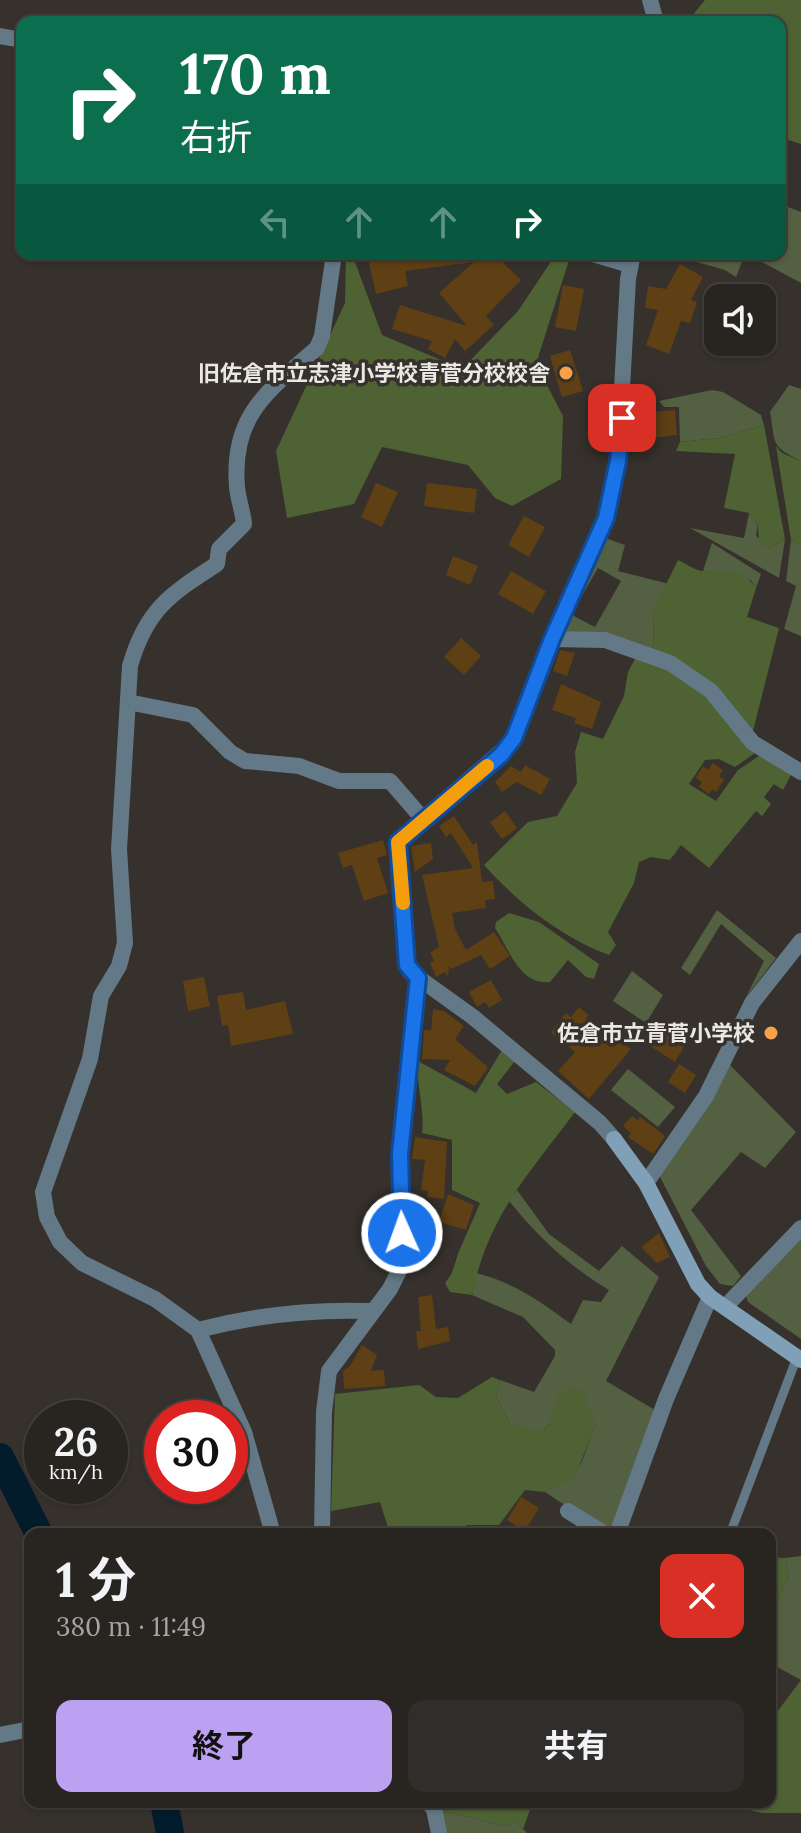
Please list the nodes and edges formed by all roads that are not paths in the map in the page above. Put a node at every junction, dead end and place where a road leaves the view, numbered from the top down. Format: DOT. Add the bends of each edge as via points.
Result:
graph roads {
  1 [pos="333,260"];
  2 [pos="632,260"];
  3 [pos="552,639"];
  4 [pos="128,702"];
  5 [pos="801,772"];
  6 [pos="423,819"];
  7 [pos="801,941"];
  8 [pos="418,978"];
  9 [pos="646,1183"];
  10 [pos="801,1228"];
  11 [pos="710,1297"];
  12 [pos="725,1307"];
  13 [pos="370,1311"];
  14 [pos="198,1330"];
  15 [pos="799,1358"];
  16 [pos="568,1511"];
  17 [pos="271,1528"];
  18 [pos="322,1528"];
  19 [pos="595,1528"];
  20 [pos="619,1528"];
  21 [pos="732,1528"];
  22 [pos="24,1730"];
  23 [pos="0,1735"];
  24 [pos="433,1808"];
  25 [pos="439,1833"];
  1 -- 4 [label="street" via="317,348 249,413 241,435 237,490 244,524 219,549 217,564 161,602 147,621 130,666"];
  2 -- 3 [label="street" via="611,503"];
  3 -- 5 [label="street" via="605,640 670,663 711,691 753,743"];
  3 -- 6 [label="street" via="507,750"];
  4 -- 6 [label="street" via="193,715 245,761 299,766 339,781 390,781"];
  4 -- 14 [label="street" via="119,849 125,943 119,966 101,996 90,1059 43,1192 47,1217 60,1242 82,1263 155,1299"];
  6 -- 8 [label="street" via="397,848 407,965"];
  7 -- 9 [label="street" via="752,1003 706,1096"];
  8 -- 9 [label="street" via="600,1123"];
  8 -- 13 [label="street" via="400,1154 400,1269"];
  9 -- 11 [label="street" via="691,1274"];
  10 -- 12 [label="street"];
  11 -- 12 [label="street"];
  11 -- 20 [label="street"];
  12 -- 15 [label="street"];
  13 -- 14 [label="street" via="328,1309 246,1318"];
  13 -- 18 [label="street" via="329,1371"];
  14 -- 17 [label="street" via="244,1432"];
  15 -- 21 [label="lane"];
  16 -- 19 [label="street"];
  22 -- 23 [label="street"];
  24 -- 25 [label="street"];
}
